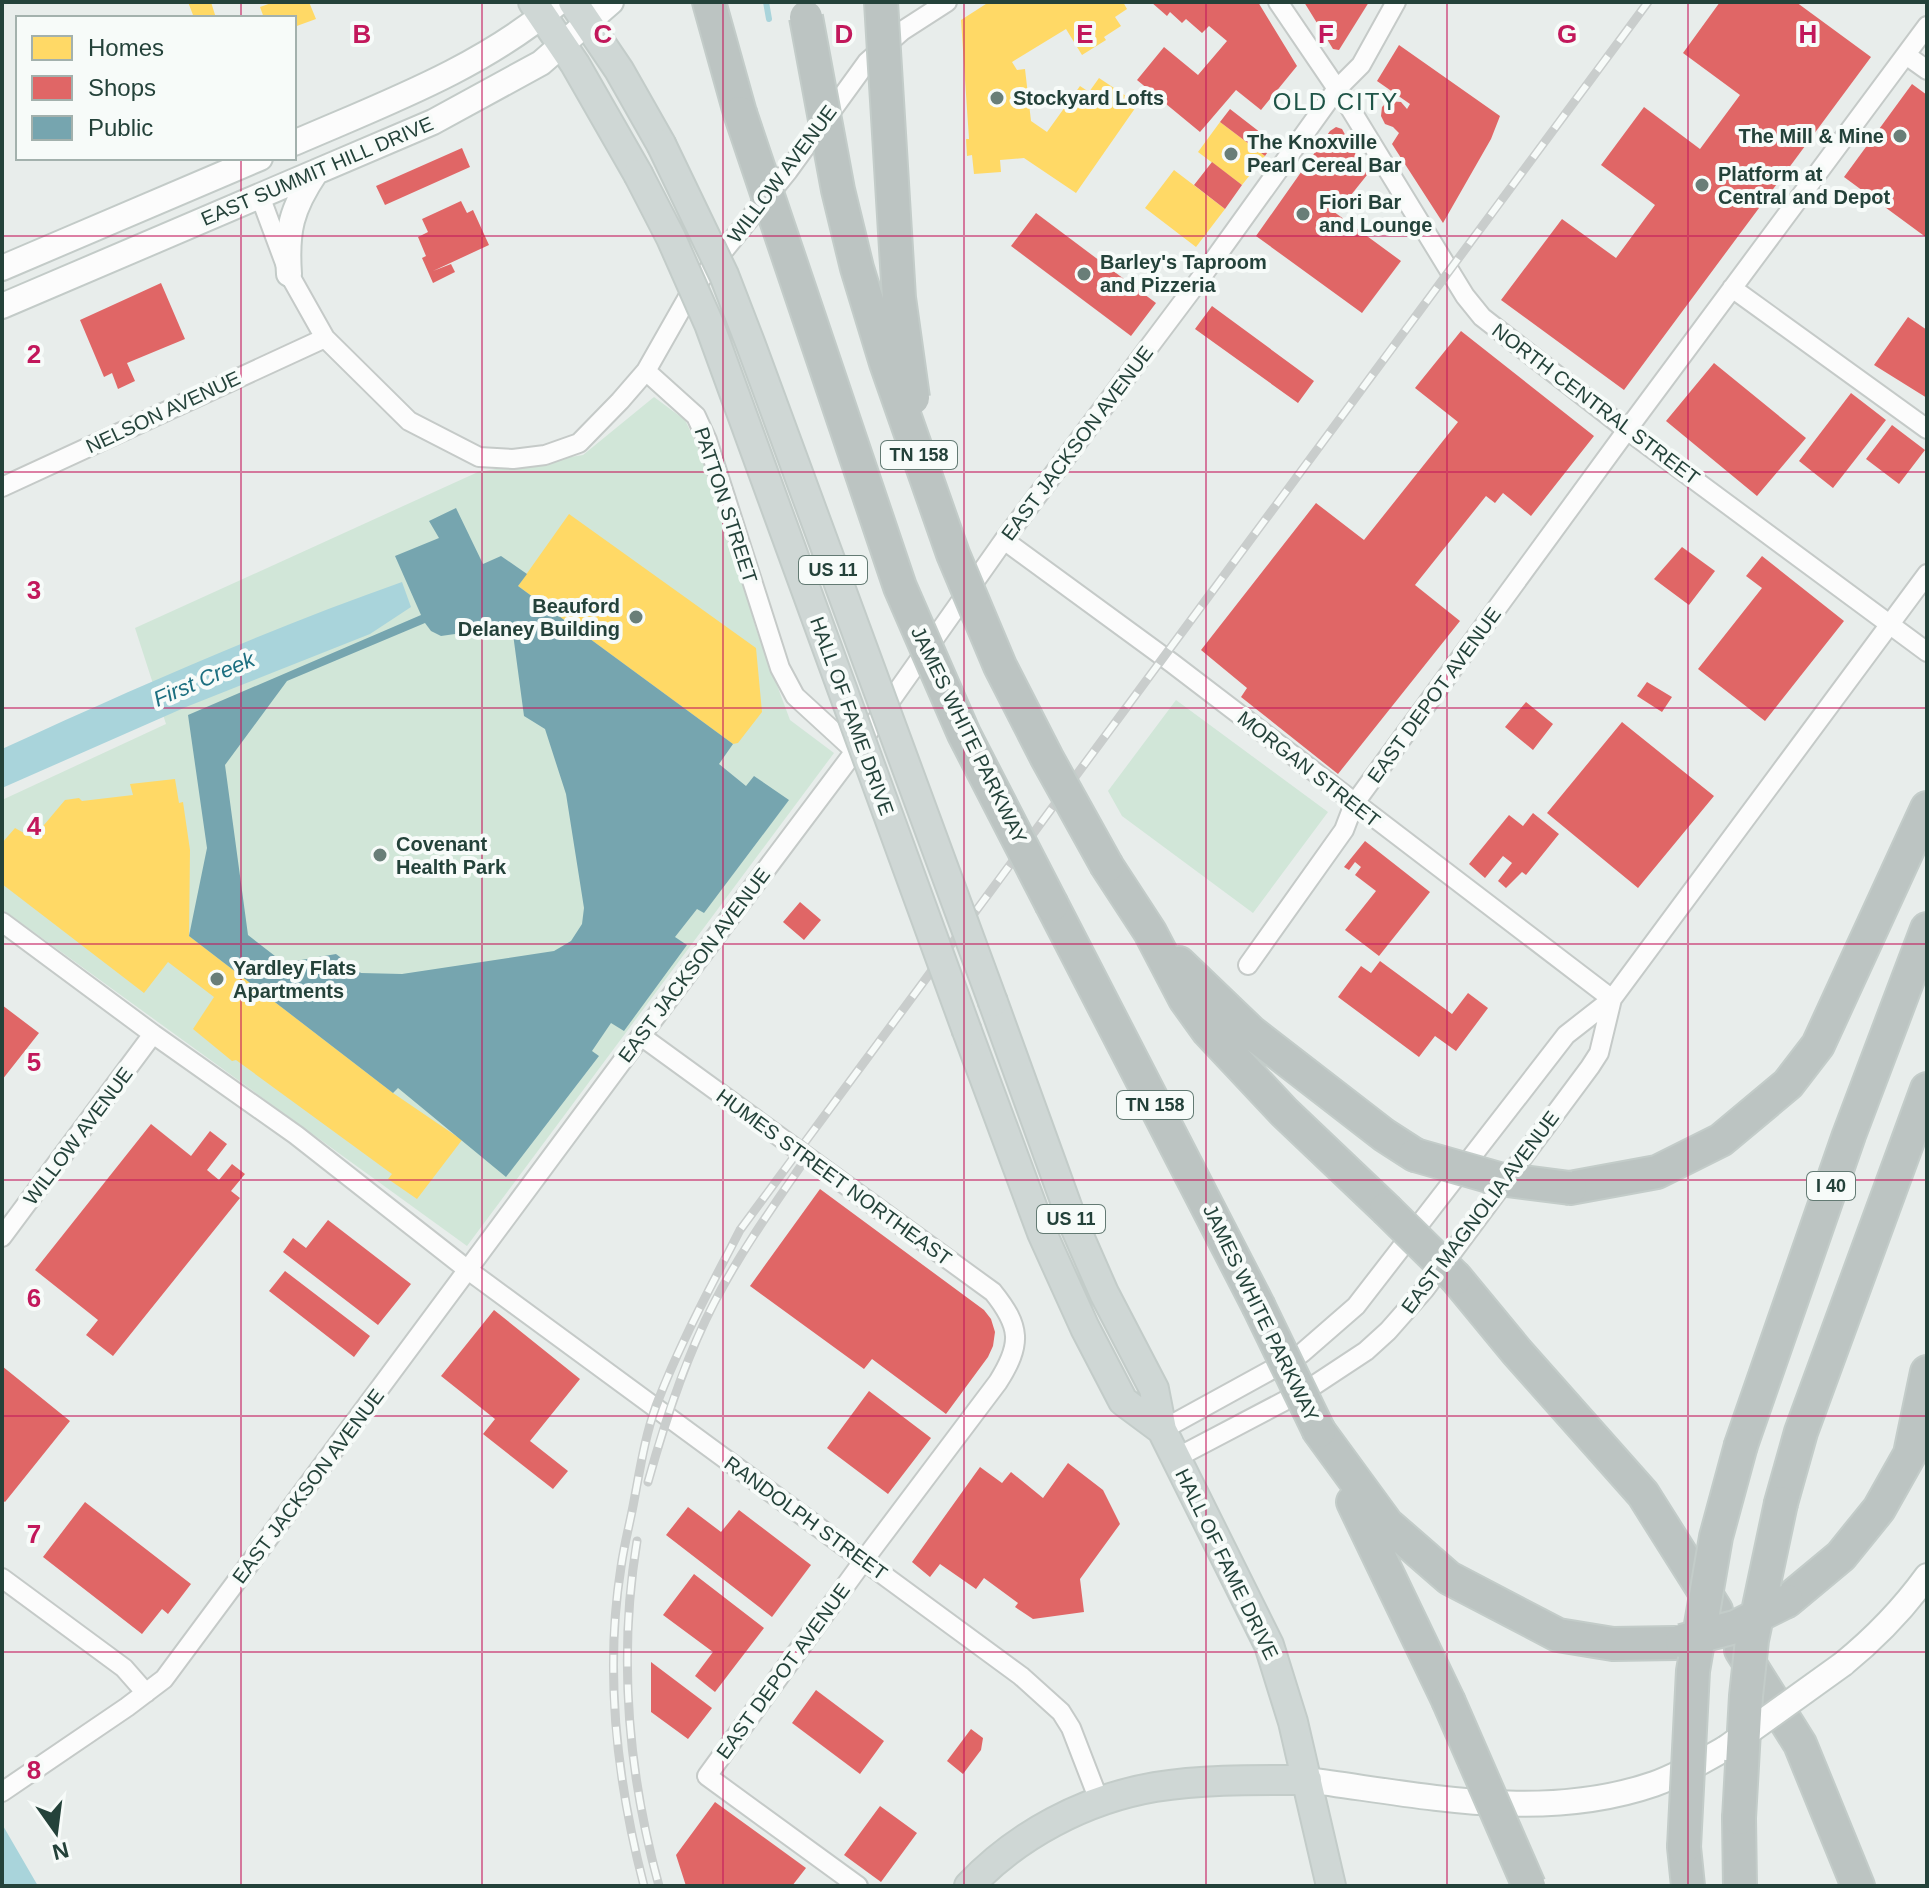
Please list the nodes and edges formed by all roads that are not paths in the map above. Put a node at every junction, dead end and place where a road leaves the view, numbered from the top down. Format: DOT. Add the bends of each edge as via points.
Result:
graph roads {
  1 [pos="611,2"];
  2 [pos="709,2"];
  3 [pos="881,2"];
  4 [pos="947,2"];
  5 [pos="1278,2"];
  6 [pos="1396,2"];
  7 [pos="545,7"];
  8 [pos="805,10"];
  9 [pos="580,12"];
  10 [pos="1927,26"];
  11 [pos="563,46"];
  12 [pos="1906,55"];
  13 [pos="1927,70"];
  14 [pos="1336,90"];
  15 [pos="296,142"];
  16 [pos="253,161"];
  17 [pos="316,172"];
  18 [pos="260,196"];
  19 [pos="2,268"];
  20 [pos="289,274"];
  21 [pos="1732,288"];
  22 [pos="2,306"];
  23 [pos="325,338"];
  24 [pos="646,371"];
  25 [pos="1927,429"];
  26 [pos="1627,430"];
  27 [pos="922,461"];
  28 [pos="2,487"];
  29 [pos="1004,540"];
  30 [pos="1927,574"];
  31 [pos="1890,624"];
  32 [pos="1927,652"];
  33 [pos="855,751"];
  34 [pos="1354,804"];
  35 [pos="1927,808"];
  36 [pos="2,922"];
  37 [pos="1927,929"];
  38 [pos="1150,932"];
  39 [pos="1248,965"];
  40 [pos="1612,999"];
  41 [pos="153,1034"];
  42 [pos="641,1036"];
  43 [pos="1927,1089"];
  44 [pos="2,1237"];
  45 [pos="468,1270"];
  46 [pos="1015,1329"];
  47 [pos="1927,1372"];
  48 [pos="1162,1430"];
  49 [pos="1319,1431"];
  50 [pos="1176,1458"];
  51 [pos="864,1560"];
  52 [pos="1927,1576"];
  53 [pos="2,1578"];
  54 [pos="146,1693"];
  55 [pos="1307,1780"];
  56 [pos="2,1792"];
  57 [pos="1100,1803"];
  58 [pos="858,1886"];
  59 [pos="969,1886"];
  60 [pos="1331,1886"];
  61 [pos="1529,1886"];
  62 [pos="1688,1886"];
  63 [pos="1740,1886"];
  64 [pos="1858,1886"];
  1 -- 9 [label="main road, EAST SUMMIT HILL DRIVE"];
  2 -- 49 [label="highway, JAMES WHITE PARKWAY / TN 158, bridge" via="740,113 900,587 964,734"];
  3 -- 27 [label="highway, bridge" via="899,298"];
  4 -- 24 [label="street, WILLOW AVENUE" via="867,62 692,290"];
  5 -- 14 [label="street, NORTH CENTRAL STREET"];
  6 -- 14 [label="street, EAST JACKSON AVENUE" via="1361,65"];
  7 -- 11 [label="main road, HALL OF FAME DRIVE / US 11"];
  7 -- 15 [label="main road, EAST SUMMIT HILL DRIVE" via="523,32 476,61"];
  8 -- 27 [label="highway, TN 158, bridge" via="857,268"];
  9 -- 11 [label="main road, EAST SUMMIT HILL DRIVE"];
  9 -- 48 [label="main road, HALL OF FAME DRIVE / US 11, bridge" via="661,144 724,275 1072,1220 1154,1389"];
  10 -- 12 [label="street, EAST DEPOT AVENUE"];
  11 -- 17 [label="main road, EAST SUMMIT HILL DRIVE" via="433,122"];
  11 -- 48 [label="main road, HALL OF FAME DRIVE / US 11, bridge" via="638,174 709,324 1042,1233 1123,1401"];
  12 -- 13 [label="street"];
  12 -- 21 [label="street, EAST DEPOT AVENUE"];
  14 -- 26 [label="street, NORTH CENTRAL STREET" via="1473,307"];
  14 -- 29 [label="street, EAST JACKSON AVENUE"];
  16 -- 18 [label="main road"];
  16 -- 19 [label="main road, EAST SUMMIT HILL DRIVE"];
  17 -- 18 [label="main road, EAST SUMMIT HILL DRIVE"];
  17 -- 20 [label="main road" via="289,227"];
  18 -- 20 [label="street"];
  18 -- 22 [label="main road, EAST SUMMIT HILL DRIVE"];
  20 -- 23 [label="street"];
  21 -- 25 [label="street"];
  21 -- 26 [label="street, EAST DEPOT AVENUE"];
  23 -- 24 [label="street" via="409,421 479,457 545,455 579,443"];
  23 -- 28 [label="street, NELSON AVENUE"];
  24 -- 33 [label="street, PATTON STREET" via="696,416 702,428 780,668 795,696"];
  26 -- 31 [label="street, NORTH CENTRAL STREET"];
  26 -- 34 [label="street, EAST DEPOT AVENUE"];
  27 -- 38 [label="highway, TN 158, bridge" via="953,554 1000,666 1107,866"];
  29 -- 33 [label="street, EAST JACKSON AVENUE"];
  29 -- 34 [label="street, MORGAN STREET"];
  30 -- 31 [label="street, EAST MAGNOLIA AVENUE"];
  31 -- 32 [label="street, NORTH CENTRAL STREET"];
  31 -- 40 [label="street, EAST MAGNOLIA AVENUE"];
  33 -- 42 [label="street, EAST JACKSON AVENUE"];
  34 -- 39 [label="street, EAST DEPOT AVENUE" via="1344,830"];
  34 -- 40 [label="street, MORGAN STREET"];
  35 -- 38 [label="highway, bridge" via="1818,1045 1788,1084 1721,1140 1657,1172 1570,1188 1499,1179 1415,1155 1251,1032"];
  36 -- 41 [label="street, RANDOLPH STREET"];
  37 -- 62 [label="highway, I 40, bridge" via="1741,1445 1716,1537 1693,1671 1684,1847"];
  38 -- 64 [label="highway, bridge" via="1208,1031 1456,1278 1643,1494 1800,1744"];
  40 -- 48 [label="street, EAST MAGNOLIA AVENUE" via="1566,1035 1356,1306 1302,1353"];
  40 -- 50 [label="street, EAST MAGNOLIA AVENUE" via="1595,1060 1388,1331 1313,1386"];
  41 -- 44 [label="street, WILLOW AVENUE"];
  41 -- 45 [label="street, RANDOLPH STREET" via="296,1135"];
  42 -- 45 [label="street, EAST JACKSON AVENUE"];
  42 -- 46 [label="street, HUMES STREET NORTHEAST" via="993,1292"];
  43 -- 63 [label="highway, I 40, bridge" via="1801,1432 1781,1503 1752,1640 1739,1818"];
  45 -- 51 [label="street, RANDOLPH STREET"];
  45 -- 54 [label="street, EAST JACKSON AVENUE" via="164,1679"];
  46 -- 51 [label="street, EAST DEPOT AVENUE" via="1016,1344 998,1382"];
  47 -- 49 [label="highway, bridge" via="1910,1454 1879,1509 1841,1556 1787,1601 1735,1627 1675,1643 1613,1644 1558,1635 1449,1578 1387,1524"];
  48 -- 50 [label="main road, HALL OF FAME DRIVE / US 11"];
  49 -- 61 [label="highway, bridge" via="1448,1700"];
  50 -- 55 [label="main road, HALL OF FAME DRIVE / US 11" via="1269,1645"];
  51 -- 57 [label="street, RANDOLPH STREET" via="1021,1676 1061,1712"];
  51 -- 58 [label="street, EAST DEPOT AVENUE" via="707,1776"];
  52 -- 55 [label="main road, bridge" via="1872,1640 1843,1664 1726,1748 1655,1783 1562,1804 1516,1805"];
  53 -- 54 [label="street" via="124,1668"];
  54 -- 56 [label="street, EAST JACKSON AVENUE"];
  55 -- 57 [label="main road" via="1154,1787"];
  55 -- 60 [label="main road, HALL OF FAME DRIVE"];
  57 -- 59 [label="main road" via="1060,1818 1013,1847"];
}
